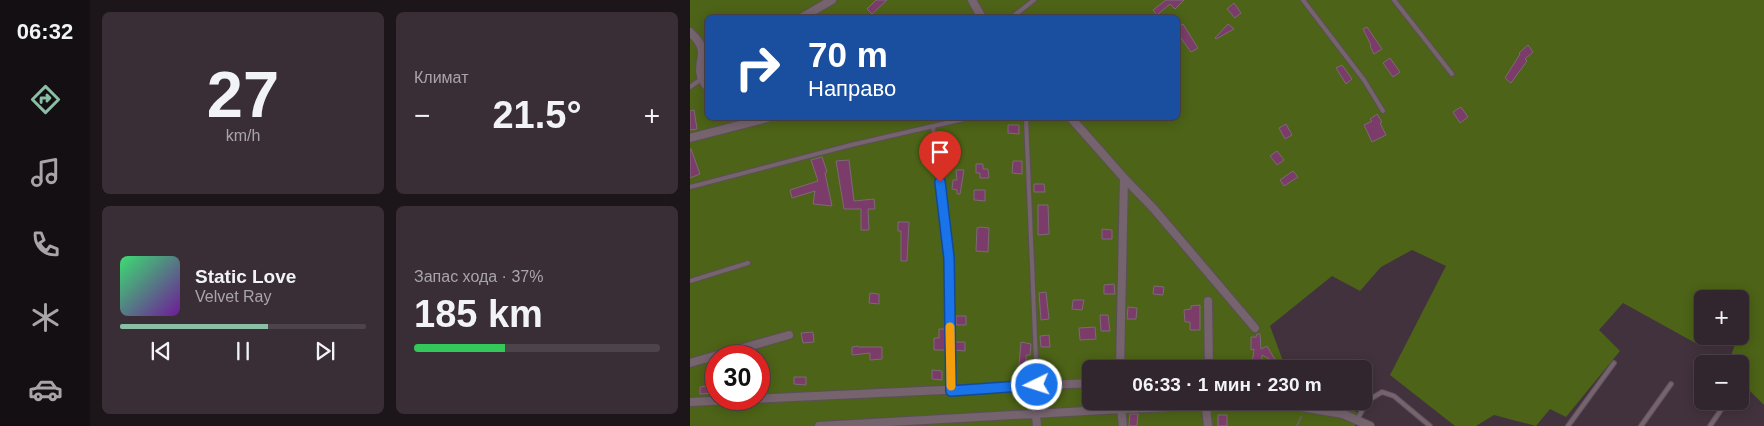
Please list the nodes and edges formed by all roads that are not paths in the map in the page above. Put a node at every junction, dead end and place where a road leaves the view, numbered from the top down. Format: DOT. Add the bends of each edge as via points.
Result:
graph roads {
  1 [pos="832,0"];
  2 [pos="972,0"];
  3 [pos="1034,0"];
  4 [pos="1303,0"];
  5 [pos="1394,0"];
  6 [pos="806,15"];
  7 [pos="980,15"];
  8 [pos="1015,15"];
  9 [pos="690,32"];
  10 [pos="704,54"];
  11 [pos="1452,74"];
  12 [pos="700,80"];
  13 [pos="705,85"];
  14 [pos="690,87"];
  15 [pos="1383,111"];
  16 [pos="759,120"];
  17 [pos="959,120"];
  18 [pos="1026,120"];
  19 [pos="1074,120"];
  20 [pos="933,126"];
  21 [pos="690,138"];
  22 [pos="1124,178"];
  23 [pos="690,187"];
  24 [pos="748,263"];
  25 [pos="690,281"];
  26 [pos="1208,301"];
  27 [pos="1254,328"];
  28 [pos="789,335"];
  29 [pos="1120,360"];
  30 [pos="1209,360"];
  31 [pos="690,363"];
  32 [pos="1614,363"];
  33 [pos="1082,383"];
  34 [pos="1671,384"];
  35 [pos="1037,385"];
  36 [pos="951,391"];
  37 [pos="690,402"];
  38 [pos="1104,410"];
  39 [pos="1121,410"];
  40 [pos="1206,410"];
  41 [pos="1319,410"];
  42 [pos="1721,410"];
  43 [pos="1036,414"];
  44 [pos="1357,420"];
  45 [pos="953,422"];
  46 [pos="867,425"];
  47 [pos="819,426"];
  48 [pos="1037,426"];
  49 [pos="1123,426"];
  50 [pos="1208,426"];
  51 [pos="1370,426"];
  52 [pos="1430,426"];
  53 [pos="1568,426"];
  54 [pos="1641,426"];
  55 [pos="1710,426"];
  1 -- 6 [label="street"];
  2 -- 7 [label="street"];
  3 -- 8 [label="lane"];
  4 -- 15 [label="lane" via="1364,80"];
  5 -- 11 [label="lane"];
  9 -- 10 [label="street"];
  10 -- 12 [label="street" via="698,69"];
  12 -- 13 [label="street"];
  12 -- 14 [label="lane"];
  16 -- 21 [label="street"];
  17 -- 20 [label="lane"];
  18 -- 35 [label="lane"];
  19 -- 22 [label="street"];
  20 -- 23 [label="lane"];
  20 -- 36 [label="lane" via="949,258"];
  22 -- 27 [label="street"];
  22 -- 29 [label="street"];
  24 -- 25 [label="lane"];
  26 -- 30 [label="street"];
  28 -- 31 [label="street"];
  32 -- 53 [label="lane"];
  33 -- 35 [label="street"];
  34 -- 54 [label="lane"];
  35 -- 36 [label="street"];
  36 -- 37 [label="street"];
  38 -- 43 [label="street"];
  39 -- 49 [label="street"];
  40 -- 50 [label="street"];
  41 -- 44 [label="street"];
  42 -- 55 [label="lane"];
  43 -- 45 [label="street"];
  43 -- 48 [label="street"];
  44 -- 51 [label="street"];
  44 -- 52 [label="lane" via="1367,401 1382,392 1394,396"];
  45 -- 46 [label="street"];
  46 -- 47 [label="street"];
}
